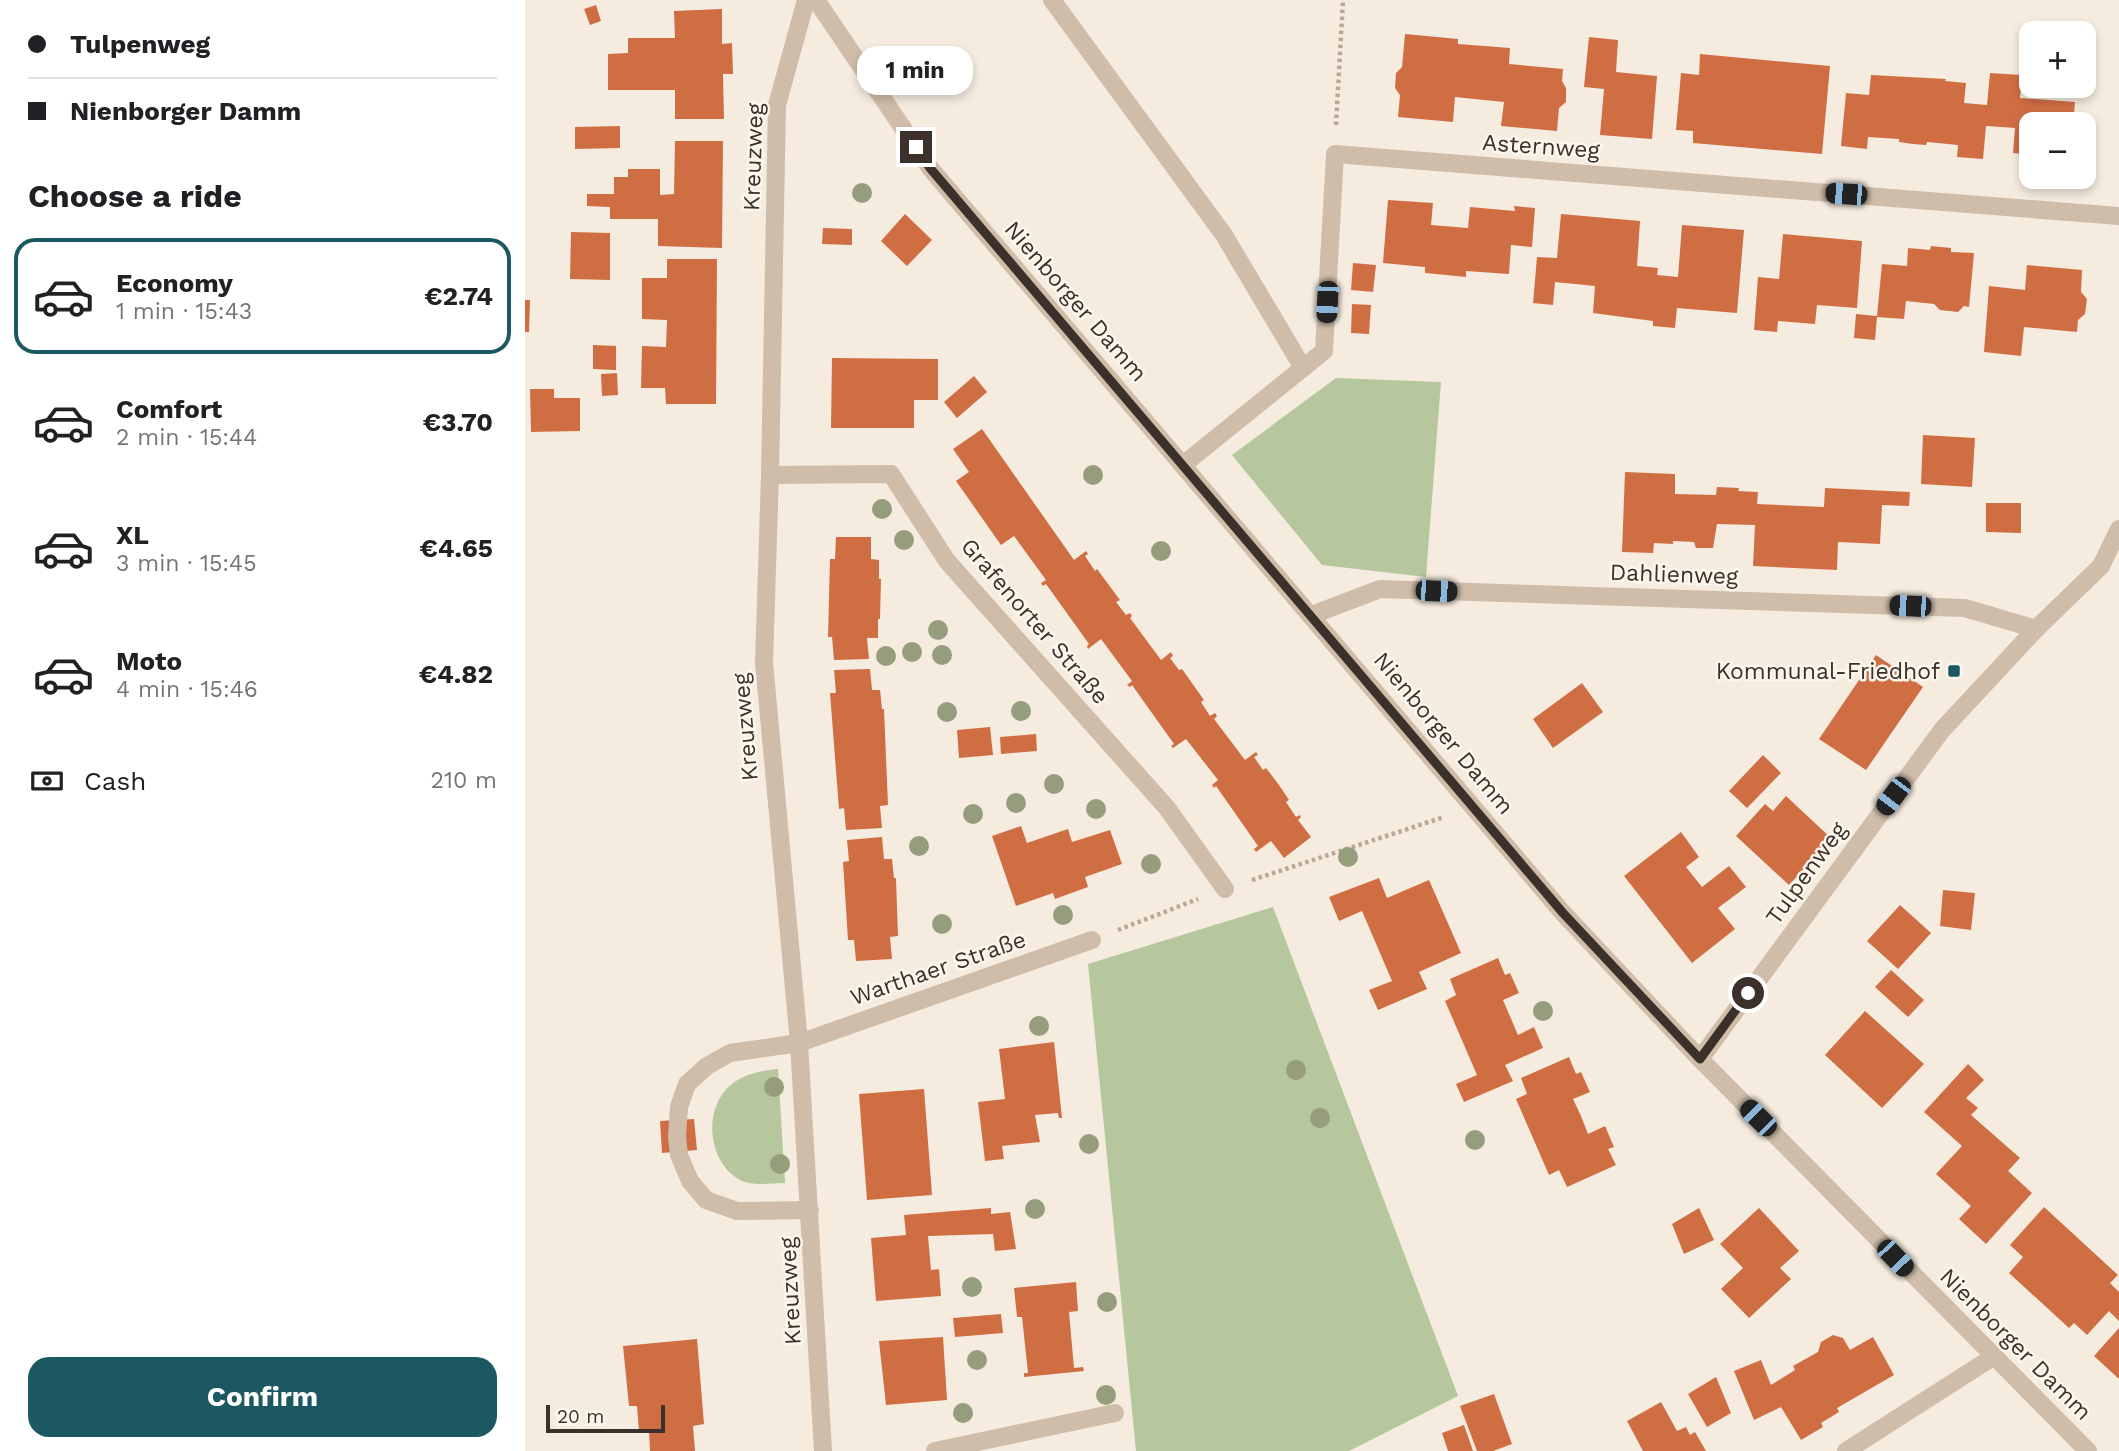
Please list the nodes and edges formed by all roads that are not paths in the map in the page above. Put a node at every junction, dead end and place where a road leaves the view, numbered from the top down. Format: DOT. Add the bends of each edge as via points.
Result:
graph roads {
  1 [pos="806,0"];
  2 [pos="816,0"];
  3 [pos="1052,0"];
  4 [pos="2119,216"];
  5 [pos="1303,368"];
  6 [pos="1184,464"];
  7 [pos="770,475"];
  8 [pos="2119,529"];
  9 [pos="1312,615"];
  10 [pos="2036,629"];
  11 [pos="1225,889"];
  12 [pos="1092,940"];
  13 [pos="799,1043"];
  14 [pos="1700,1059"];
  15 [pos="810,1210"];
  16 [pos="1993,1357"];
  17 [pos="1115,1413"];
  18 [pos="824,1451"];
  19 [pos="935,1451"];
  20 [pos="1846,1451"];
  21 [pos="2088,1451"];
  1 -- 7 [label="street, Kreuzweg" via="777,105"];
  2 -- 6 [label="street, Nienborger Damm" via="930,168"];
  3 -- 5 [label="street" via="1224,235"];
  4 -- 5 [label="street, Asternweg" via="1335,155 1324,351"];
  5 -- 6 [label="street"];
  6 -- 9 [label="street, Nienborger Damm"];
  7 -- 11 [label="street, Grafenorter Straße" via="891,474 947,561 1167,808"];
  7 -- 13 [label="street, Kreuzweg" via="764,662"];
  8 -- 10 [label="street, Tulpenweg" via="2101,566"];
  9 -- 10 [label="street, Dahlienweg" via="1380,589 1965,608"];
  9 -- 14 [label="street, Nienborger Damm" via="1563,913"];
  10 -- 14 [label="street, Tulpenweg" via="1942,730"];
  12 -- 13 [label="street, Warthaer Straße"];
  13 -- 15 [label="street, Kreuzweg"];
  13 -- 15 [label="street, Warthaer Straße" via="730,1053 707,1066 687,1084 679,1107 677,1136 689,1181 706,1200 737,1212"];
  14 -- 16 [label="street, Nienborger Damm"];
  15 -- 18 [label="street, Kreuzweg"];
  16 -- 20 [label="street"];
  16 -- 21 [label="street, Nienborger Damm"];
  17 -- 19 [label="street"];
}
